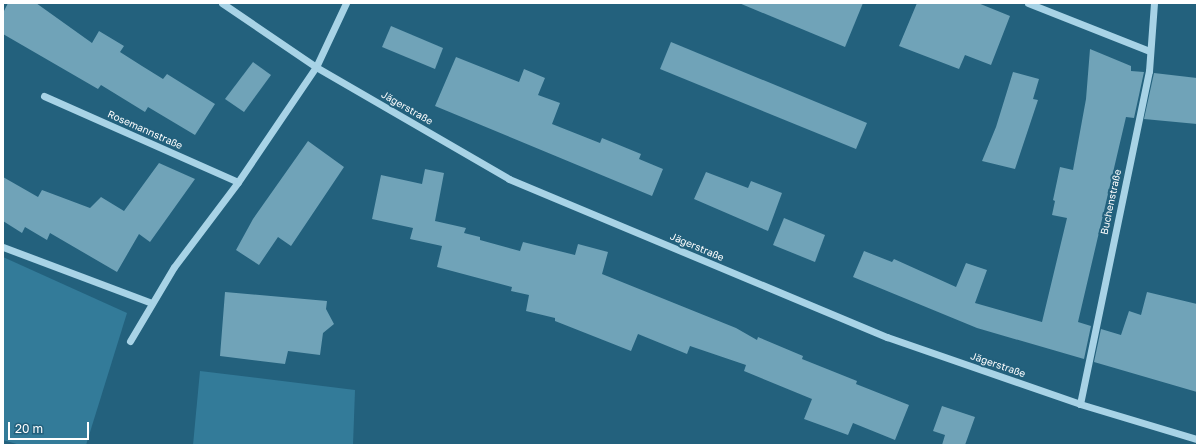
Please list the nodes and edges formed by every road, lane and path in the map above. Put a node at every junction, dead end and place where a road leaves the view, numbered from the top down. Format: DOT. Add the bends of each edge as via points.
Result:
graph roads {
  1 [pos="222,3"];
  2 [pos="346,3"];
  3 [pos="1028,3"];
  4 [pos="1154,3"];
  5 [pos="1149,51"];
  6 [pos="316,67"];
  7 [pos="44,96"];
  8 [pos="238,182"];
  9 [pos="3,247"];
  10 [pos="152,304"];
  11 [pos="130,340"];
  12 [pos="1080,404"];
  13 [pos="1197,439"];
  1 -- 6 [label="street, Jägerstraße"];
  2 -- 6 [label="street"];
  3 -- 5 [label="street"];
  4 -- 5 [label="street, Buchenstraße"];
  5 -- 12 [label="street, Buchenstraße" via="1150,71"];
  6 -- 8 [label="street"];
  6 -- 12 [label="street, Jägerstraße" via="509,179 887,337"];
  7 -- 8 [label="street, Rosemannstraße"];
  8 -- 10 [label="street" via="174,267"];
  9 -- 10 [label="street"];
  10 -- 11 [label="street"];
  12 -- 13 [label="street, Jägerstraße"];
}
